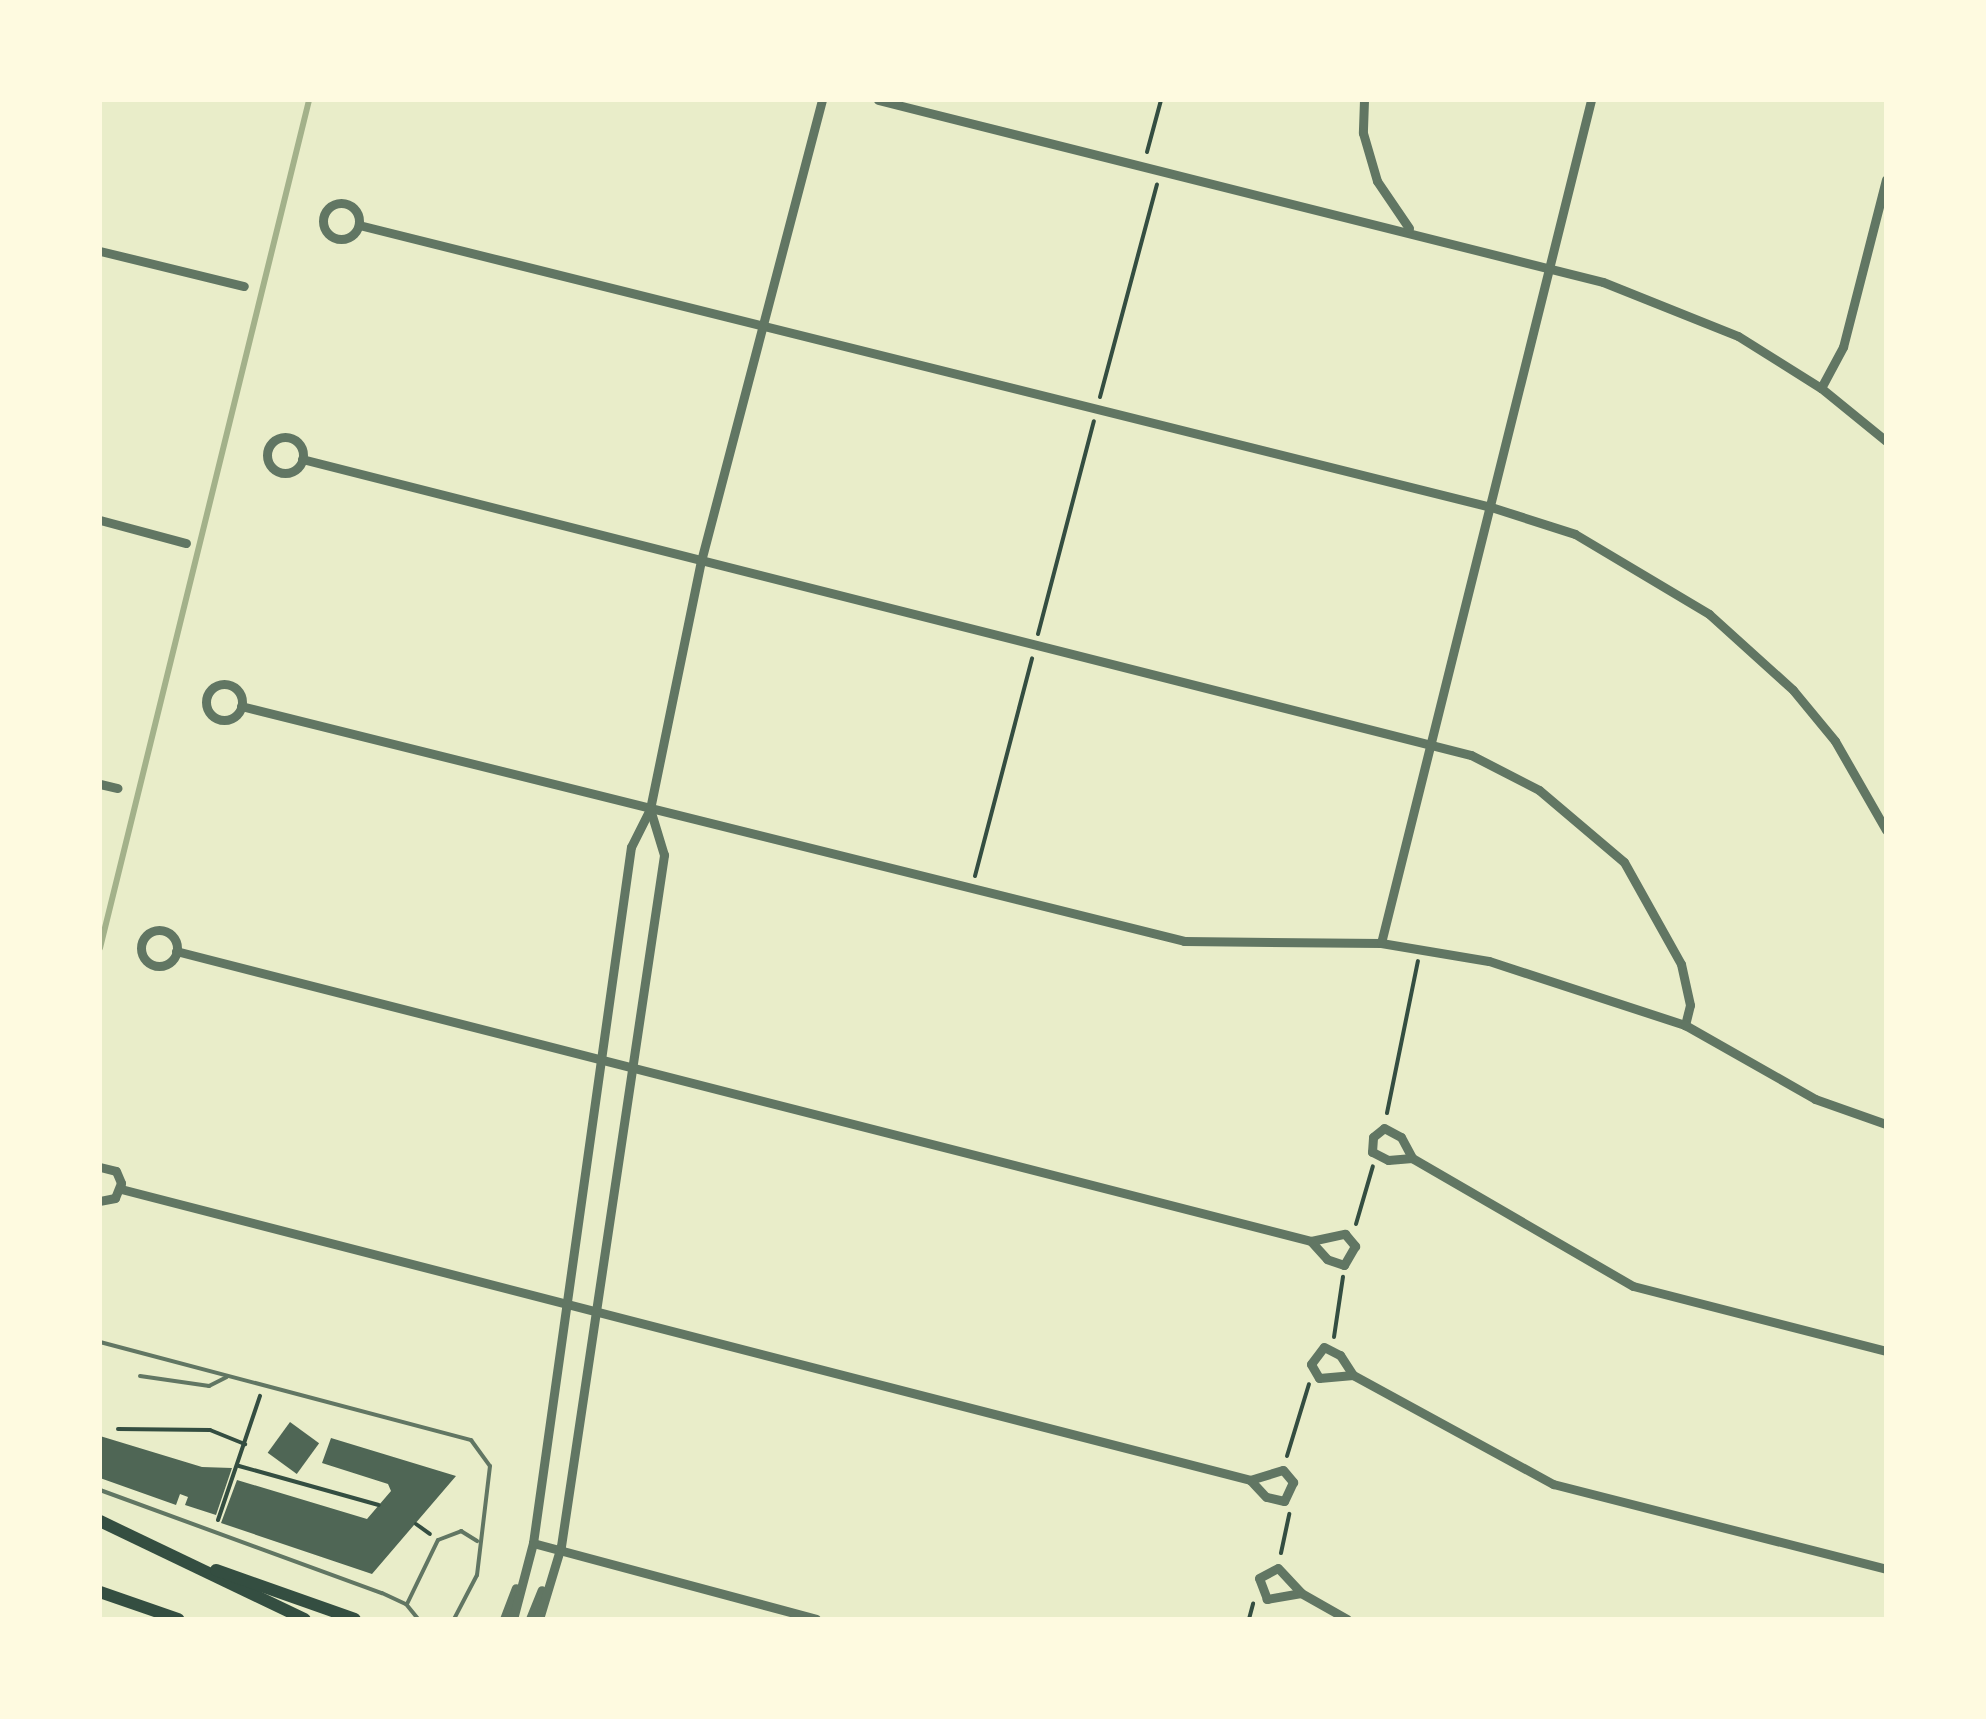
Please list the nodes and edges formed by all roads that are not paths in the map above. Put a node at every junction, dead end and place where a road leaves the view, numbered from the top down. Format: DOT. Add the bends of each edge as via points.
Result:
graph roads {
  1 [pos="822,100"];
  2 [pos="878,100"];
  3 [pos="1364,100"];
  4 [pos="1590,100"];
  5 [pos="1886,179"];
  6 [pos="359,225"];
  7 [pos="1410,230"];
  8 [pos="100,250"];
  9 [pos="1550,268"];
  10 [pos="244,286"];
  11 [pos="760,323"];
  12 [pos="1821,388"];
  13 [pos="1886,441"];
  14 [pos="302,459"];
  15 [pos="1491,507"];
  16 [pos="100,520"];
  17 [pos="186,543"];
  18 [pos="701,561"];
  19 [pos="241,706"];
  20 [pos="1432,742"];
  21 [pos="100,784"];
  22 [pos="118,788"];
  23 [pos="650,809"];
  24 [pos="1886,830"];
  25 [pos="1381,943"];
  26 [pos="176,952"];
  27 [pos="1685,1026"];
  28 [pos="598,1061"];
  29 [pos="630,1066"];
  30 [pos="1886,1124"];
  31 [pos="1412,1158"];
  32 [pos="100,1167"];
  33 [pos="120,1189"];
  34 [pos="100,1202"];
  35 [pos="1311,1241"];
  36 [pos="566,1300"];
  37 [pos="597,1308"];
  38 [pos="100,1342"];
  39 [pos="1886,1351"];
  40 [pos="140,1376"];
  41 [pos="228,1376"];
  42 [pos="1353,1376"];
  43 [pos="1250,1480"];
  44 [pos="100,1490"];
  45 [pos="102,1522"];
  46 [pos="477,1541"];
  47 [pos="533,1543"];
  48 [pos="561,1546"];
  49 [pos="159,1550"];
  50 [pos="1886,1569"];
  51 [pos="100,1583"];
  52 [pos="100,1592"];
  53 [pos="1301,1594"];
  54 [pos="406,1604"];
  55 [pos="146,1608"];
  56 [pos="178,1619"];
  57 [pos="305,1619"];
  58 [pos="356,1619"];
  59 [pos="418,1619"];
  60 [pos="454,1619"];
  61 [pos="504,1619"];
  62 [pos="513,1619"];
  63 [pos="530,1619"];
  64 [pos="538,1619"];
  65 [pos="816,1619"];
  66 [pos="1347,1619"];
  1 -- 11 [label="street"];
  2 -- 7 [label="street"];
  3 -- 7 [label="street" via="1363,133 1377,181"];
  4 -- 9 [label="street"];
  5 -- 12 [label="street" via="1843,347"];
  6 -- 6 [label="street" via="355,209 345,204 324,218 329,234 341,239"];
  6 -- 11 [label="street"];
  7 -- 9 [label="street"];
  8 -- 10 [label="street"];
  9 -- 12 [label="street" via="1706,322"];
  9 -- 15 [label="street"];
  11 -- 15 [label="street"];
  11 -- 18 [label="street"];
  12 -- 13 [label="street"];
  14 -- 14 [label="street" via="298,443 288,438 267,452 273,469 284,473"];
  14 -- 18 [label="street"];
  15 -- 20 [label="street"];
  15 -- 24 [label="street" via="1609,550 1709,614 1804,703"];
  16 -- 17 [label="street"];
  18 -- 20 [label="street"];
  18 -- 23 [label="street"];
  19 -- 19 [label="street" via="230,685 218,685 206,698 210,714 220,720"];
  19 -- 23 [label="street"];
  20 -- 25 [label="street"];
  20 -- 27 [label="street" via="1538,790 1624,862 1682,964 1690,1005"];
  21 -- 22 [label="street"];
  23 -- 25 [label="street" via="1184,941"];
  23 -- 28 [label="street" via="631,847"];
  23 -- 29 [label="street" via="664,855"];
  25 -- 27 [label="street" via="1490,961"];
  26 -- 26 [label="street" via="172,936 162,930 141,944 152,964 170,962"];
  26 -- 28 [label="street"];
  27 -- 30 [label="street" via="1815,1099"];
  28 -- 29 [label="street"];
  28 -- 36 [label="street"];
  29 -- 35 [label="street"];
  29 -- 37 [label="street"];
  31 -- 31 [label="street" via="1401,1137 1384,1128 1370,1144 1376,1156"];
  31 -- 39 [label="street" via="1633,1286"];
  32 -- 33 [label="street" via="116,1171"];
  33 -- 34 [label="street"];
  33 -- 36 [label="street"];
  35 -- 35 [label="street" via="1334,1234 1352,1238 1354,1253 1344,1264 1326,1259"];
  36 -- 37 [label="street"];
  36 -- 47 [label="street"];
  37 -- 43 [label="street"];
  37 -- 48 [label="street"];
  38 -- 41 [label="lane"];
  40 -- 41 [label="lane" via="209,1386"];
  41 -- 46 [label="lane" via="470,1440 490,1466"];
  42 -- 42 [label="street" via="1340,1355 1324,1348 1313,1357 1313,1372 1330,1380"];
  42 -- 50 [label="street" via="1553,1484"];
  43 -- 43 [label="street" via="1283,1470 1293,1490 1276,1502"];
  44 -- 54 [label="lane"];
  45 -- 49 [label="main road"];
  46 -- 54 [label="lane" via="461,1532 438,1540"];
  46 -- 60 [label="lane" via="478,1575"];
  47 -- 48 [label="street"];
  47 -- 61 [label="street"];
  47 -- 62 [label="street"];
  48 -- 63 [label="street"];
  48 -- 64 [label="street"];
  48 -- 65 [label="street" via="626,1571"];
  49 -- 57 [label="main road"];
  49 -- 58 [label="main road"];
  51 -- 55 [label="main road"];
  52 -- 55 [label="main road"];
  53 -- 53 [label="street" via="1278,1568 1263,1572 1260,1593 1278,1599"];
  53 -- 66 [label="street"];
  54 -- 59 [label="lane"];
  55 -- 56 [label="main road"];
}
